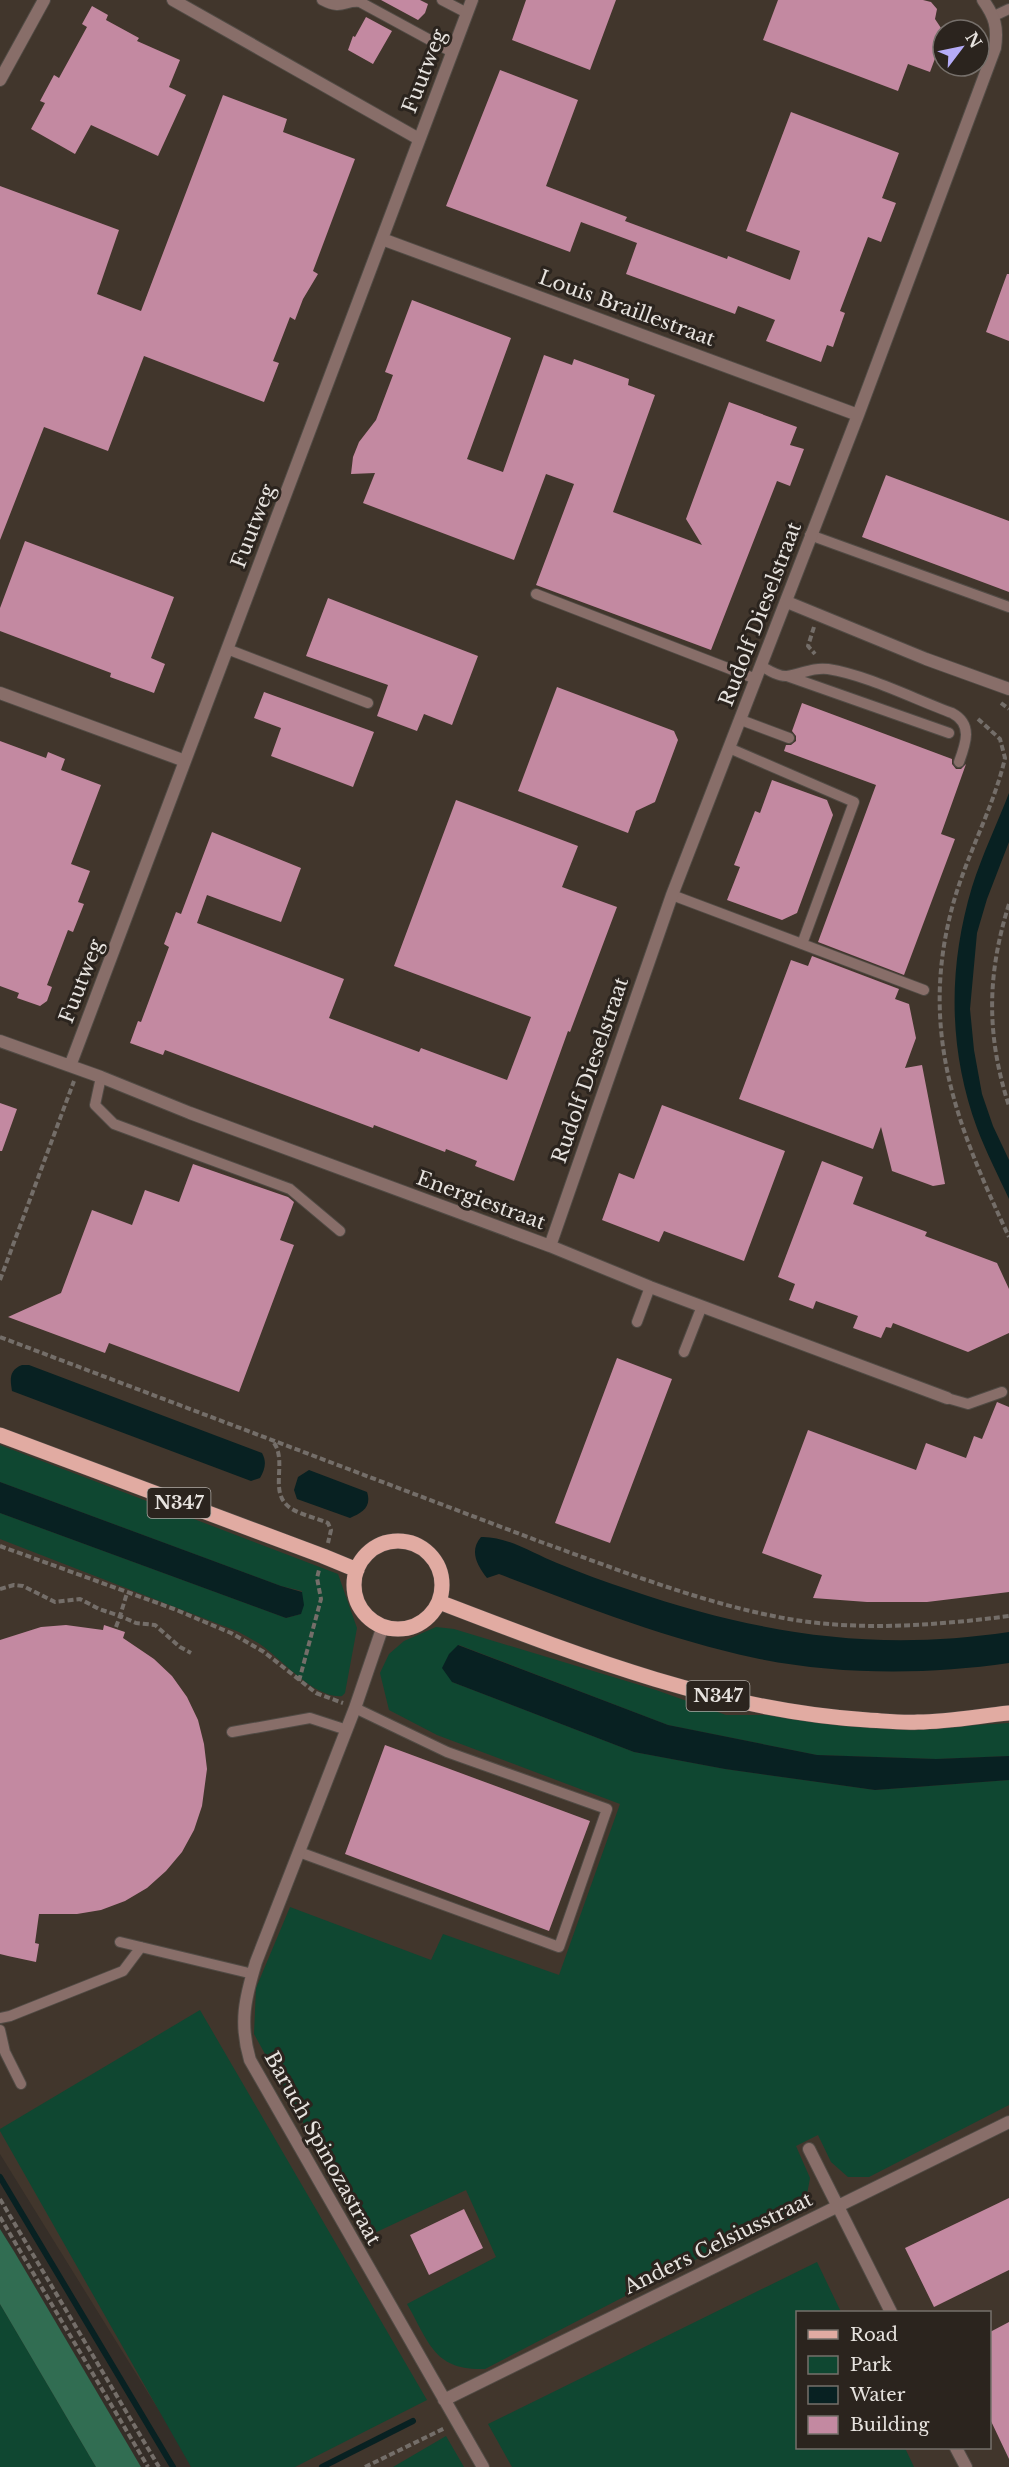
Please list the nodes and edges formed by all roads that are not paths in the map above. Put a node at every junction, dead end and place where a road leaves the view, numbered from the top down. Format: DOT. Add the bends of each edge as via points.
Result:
graph roads {
  1 [pos="44,0"];
  2 [pos="173,0"];
  3 [pos="322,0"];
  4 [pos="354,0"];
  5 [pos="442,0"];
  6 [pos="472,0"];
  7 [pos="983,0"];
  8 [pos="1009,9"];
  9 [pos="467,13"];
  10 [pos="994,16"];
  11 [pos="452,52"];
  12 [pos="0,81"];
  13 [pos="419,139"];
  14 [pos="382,239"];
  15 [pos="858,415"];
  16 [pos="810,535"];
  17 [pos="536,594"];
  18 [pos="787,602"];
  19 [pos="1009,608"];
  20 [pos="227,649"];
  21 [pos="761,666"];
  22 [pos="788,676"];
  23 [pos="756,679"];
  24 [pos="1009,689"];
  25 [pos="0,693"];
  26 [pos="368,703"];
  27 [pos="741,720"];
  28 [pos="949,733"];
  29 [pos="789,738"];
  30 [pos="729,748"];
  31 [pos="185,761"];
  32 [pos="959,762"];
  33 [pos="672,895"];
  34 [pos="802,944"];
  35 [pos="924,990"];
  36 [pos="0,1041"];
  37 [pos="74,1067"];
  38 [pos="101,1077"];
  39 [pos="340,1231"];
  40 [pos="550,1246"];
  41 [pos="650,1287"];
  42 [pos="702,1306"];
  43 [pos="637,1322"];
  44 [pos="684,1352"];
  45 [pos="1002,1392"];
  46 [pos="947,1398"];
  47 [pos="0,1435"];
  48 [pos="357,1570"];
  49 [pos="439,1602"];
  50 [pos="383,1626"];
  51 [pos="356,1708"];
  52 [pos="1009,1713"];
  53 [pos="346,1730"];
  54 [pos="232,1732"];
  55 [pos="298,1851"];
  56 [pos="120,1942"];
  57 [pos="141,1947"];
  58 [pos="253,1974"];
  59 [pos="0,2018"];
  60 [pos="0,2030"];
  61 [pos="21,2084"];
  62 [pos="1009,2122"];
  63 [pos="809,2149"];
  64 [pos="839,2206"];
  65 [pos="890,2311"];
  66 [pos="444,2400"];
  67 [pos="957,2449"];
  68 [pos="483,2467"];
  69 [pos="966,2467"];
  1 -- 12 [label="street"];
  2 -- 13 [label="street"];
  3 -- 4 [label="lane" via="339,6"];
  4 -- 11 [label="lane"];
  5 -- 9 [label="lane"];
  6 -- 9 [label="street, Fuutweg"];
  7 -- 10 [label="street"];
  8 -- 10 [label="lane"];
  9 -- 11 [label="street, Fuutweg"];
  10 -- 15 [label="street, Rudolf Dieselstraat" via="995,48"];
  11 -- 13 [label="street, Fuutweg"];
  13 -- 14 [label="street, Fuutweg"];
  14 -- 15 [label="street, Louis Braillestraat"];
  14 -- 20 [label="street, Fuutweg"];
  15 -- 16 [label="street, Rudolf Dieselstraat"];
  16 -- 18 [label="street, Rudolf Dieselstraat"];
  16 -- 19 [label="lane"];
  17 -- 23 [label="lane"];
  18 -- 21 [label="street, Rudolf Dieselstraat"];
  18 -- 24 [label="street"];
  20 -- 26 [label="lane"];
  20 -- 31 [label="street, Fuutweg"];
  21 -- 22 [label="lane"];
  21 -- 23 [label="street, Rudolf Dieselstraat"];
  22 -- 28 [label="lane"];
  22 -- 32 [label="lane" via="805,670 829,669 952,713 963,722 967,734"];
  23 -- 27 [label="street, Rudolf Dieselstraat"];
  25 -- 31 [label="street"];
  27 -- 29 [label="lane"];
  27 -- 30 [label="street, Rudolf Dieselstraat"];
  30 -- 33 [label="street, Rudolf Dieselstraat"];
  30 -- 34 [label="lane" via="854,802"];
  31 -- 37 [label="street, Fuutweg"];
  33 -- 34 [label="lane"];
  33 -- 40 [label="street, Rudolf Dieselstraat"];
  34 -- 35 [label="lane"];
  36 -- 37 [label="street, Energiestraat"];
  37 -- 38 [label="street, Energiestraat"];
  38 -- 39 [label="lane" via="94,1105 114,1124 290,1189"];
  38 -- 40 [label="street, Energiestraat"];
  40 -- 41 [label="street, Energiestraat"];
  41 -- 42 [label="street, Energiestraat"];
  41 -- 43 [label="lane"];
  42 -- 44 [label="lane"];
  42 -- 46 [label="street, Energiestraat"];
  45 -- 46 [label="lane" via="968,1404"];
  47 -- 48 [label="main road, N347"];
  48 -- 49 [label="main road" via="368,1553 384,1543 414,1544 437,1563 442,1582"];
  48 -- 50 [label="main road" via="358,1604"];
  49 -- 50 [label="main road" via="416,1625"];
  49 -- 52 [label="main road, N347" via="575,1654 748,1704 825,1717 918,1722"];
  50 -- 51 [label="street, Baruch Spinozastraat"];
  51 -- 53 [label="street, Baruch Spinozastraat"];
  51 -- 55 [label="lane" via="447,1752 607,1809 559,1947"];
  53 -- 54 [label="lane" via="310,1718"];
  53 -- 55 [label="street, Baruch Spinozastraat"];
  55 -- 58 [label="street, Baruch Spinozastraat"];
  56 -- 57 [label="lane"];
  57 -- 58 [label="lane"];
  57 -- 59 [label="lane" via="123,1971"];
  58 -- 66 [label="street, Baruch Spinozastraat" via="245,1996 243,2020 249,2060"];
  60 -- 61 [label="lane"];
  62 -- 64 [label="street, Anders Celsiusstraat"];
  63 -- 64 [label="street"];
  64 -- 65 [label="street"];
  64 -- 66 [label="street, Anders Celsiusstraat"];
  66 -- 68 [label="street, Baruch Spinozastraat"];
  67 -- 69 [label="street"];
}
